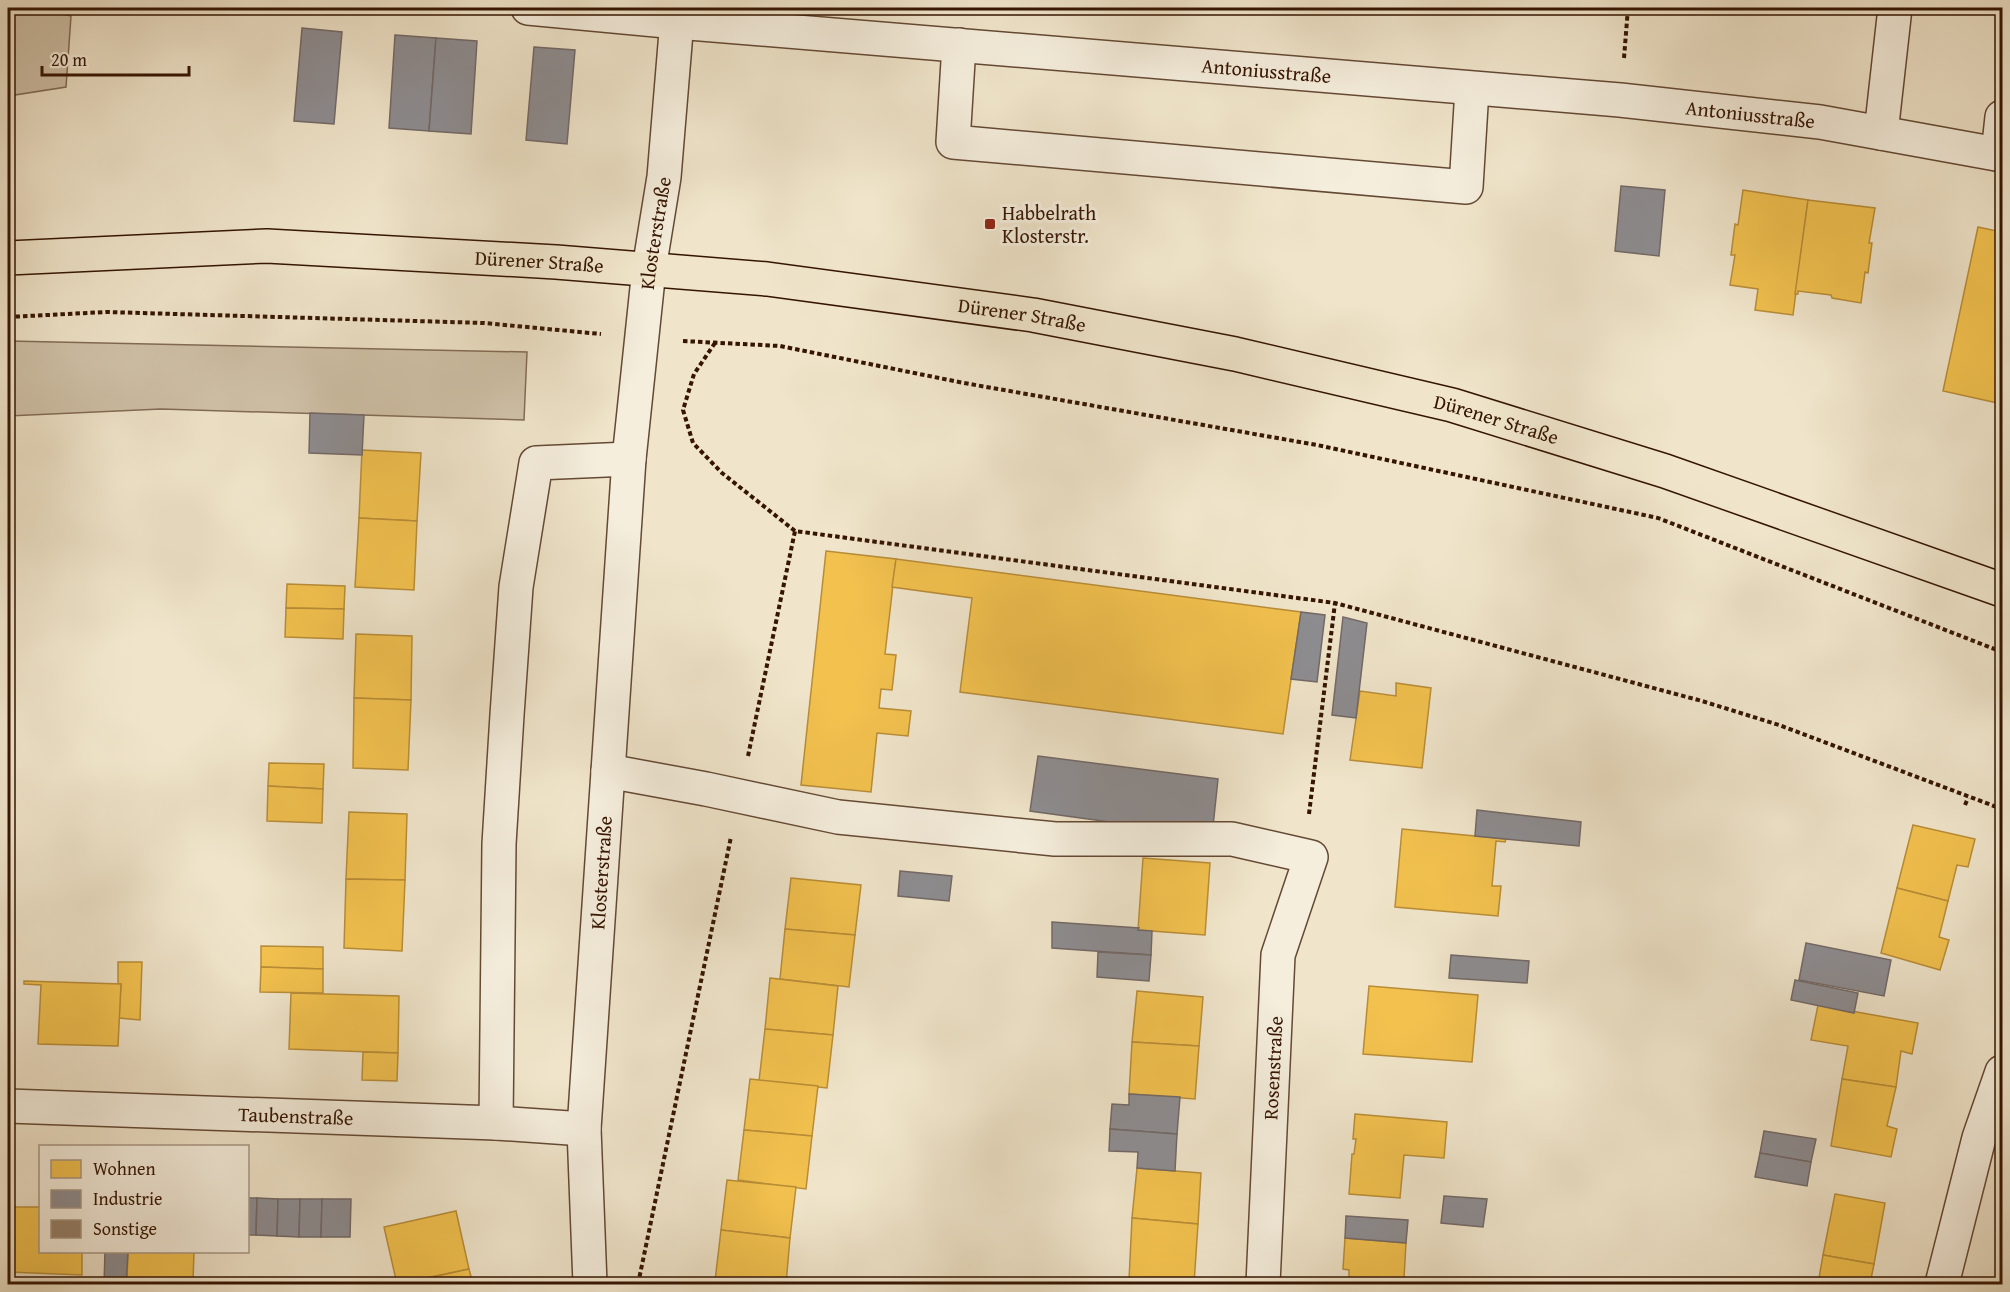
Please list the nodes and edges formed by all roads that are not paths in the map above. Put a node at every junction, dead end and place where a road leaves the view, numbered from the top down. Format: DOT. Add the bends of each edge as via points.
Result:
graph roads {
  1 [pos="528,8"];
  2 [pos="1894,8"];
  3 [pos="677,15"];
  4 [pos="958,45"];
  5 [pos="1472,89"];
  6 [pos="2002,117"];
  7 [pos="1881,133"];
  8 [pos="2000,154"];
  9 [pos="8,258"];
  10 [pos="649,269"];
  11 [pos="629,459"];
  12 [pos="2002,590"];
  13 [pos="608,771"];
  14 [pos="2002,1072"];
  15 [pos="8,1106"];
  16 [pos="496,1123"];
  17 [pos="584,1129"];
  18 [pos="590,1284"];
  19 [pos="1263,1284"];
  20 [pos="1942,1284"];
  1 -- 3 [label="street, Antoniusstraße"];
  2 -- 7 [label="street"];
  3 -- 4 [label="street, Antoniusstraße"];
  3 -- 10 [label="street, Klosterstraße" via="664,177"];
  4 -- 5 [label="street, Antoniusstraße"];
  4 -- 5 [label="street" via="953,142 1466,187"];
  5 -- 7 [label="street, Antoniusstraße" via="1620,100 1820,122"];
  6 -- 8 [label="street"];
  7 -- 8 [label="street, Antoniusstraße"];
  9 -- 10 [label="main road, Dürener Straße" via="267,246"];
  10 -- 11 [label="street, Klosterstraße"];
  10 -- 12 [label="main road, Dürener Straße" via="767,279 1034,315 1247,357 1452,405 1665,471"];
  11 -- 13 [label="street, Klosterstraße"];
  11 -- 16 [label="street" via="536,463 516,587 499,844"];
  13 -- 17 [label="street, Klosterstraße"];
  13 -- 19 [label="street, Rosenstraße" via="838,817 1055,839 1232,838 1298,854 1278,955"];
  14 -- 20 [label="street" via="1979,1138"];
  15 -- 16 [label="street, Taubenstraße"];
  16 -- 17 [label="street, Taubenstraße"];
  17 -- 18 [label="street, Klosterstraße"];
}
